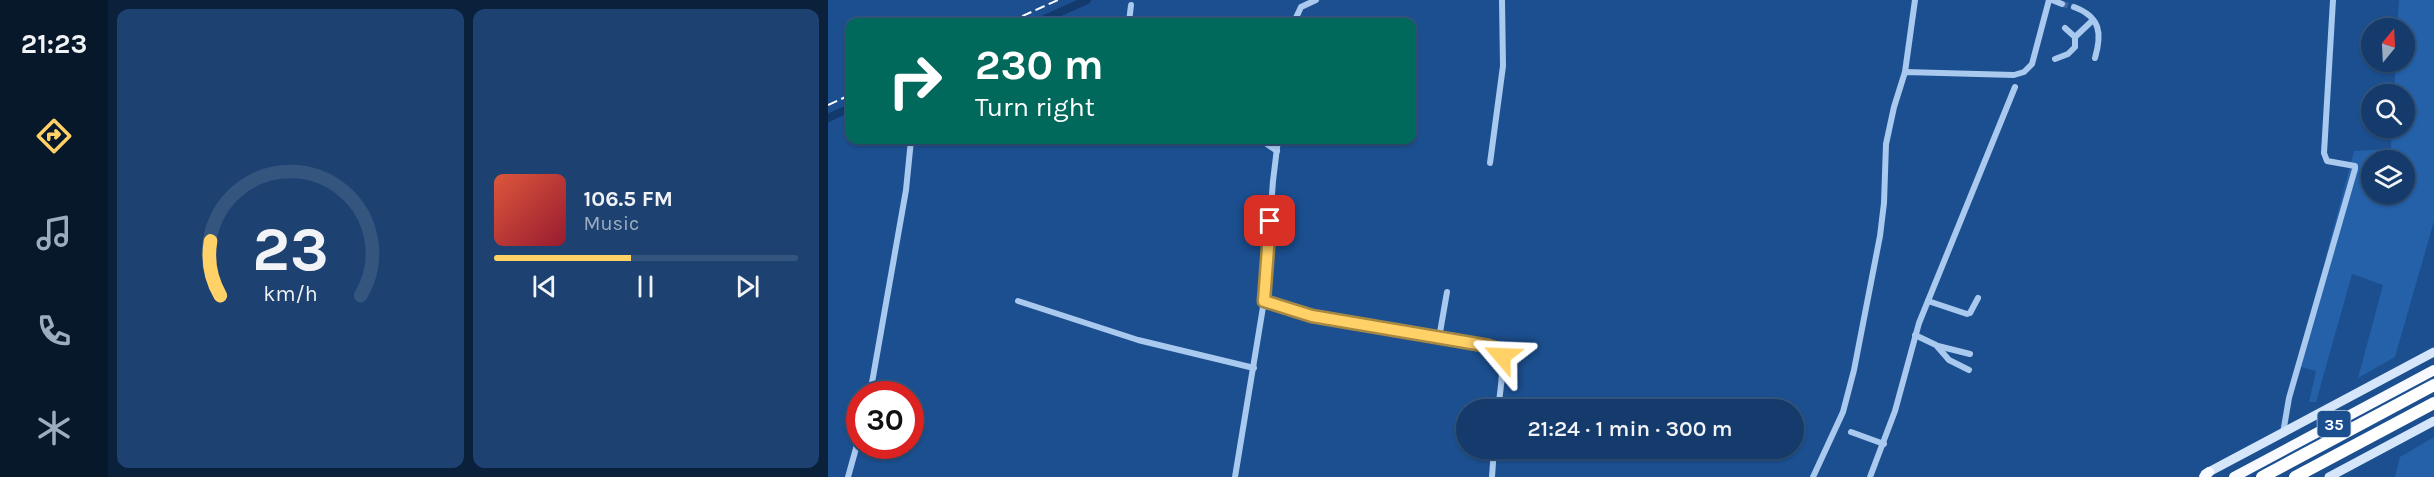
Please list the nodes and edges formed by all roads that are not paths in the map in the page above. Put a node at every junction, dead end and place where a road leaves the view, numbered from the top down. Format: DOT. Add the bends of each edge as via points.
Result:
graph roads {
  1 [pos="1316,0"];
  2 [pos="1502,0"];
  3 [pos="1915,0"];
  4 [pos="2051,0"];
  5 [pos="2333,0"];
  6 [pos="2062,4"];
  7 [pos="1131,5"];
  8 [pos="2074,7"];
  9 [pos="1129,18"];
  10 [pos="1296,18"];
  11 [pos="2093,20"];
  12 [pos="2065,28"];
  13 [pos="2075,37"];
  14 [pos="2095,58"];
  15 [pos="2055,59"];
  16 [pos="1905,72"];
  17 [pos="2015,87"];
  18 [pos="911,144"];
  19 [pos="1267,144"];
  20 [pos="1278,144"];
  21 [pos="1277,151"];
  22 [pos="1490,163"];
  23 [pos="1447,292"];
  24 [pos="1978,297"];
  25 [pos="1018,301"];
  26 [pos="1264,301"];
  27 [pos="1928,301"];
  28 [pos="1915,335"];
  29 [pos="1438,338"];
  30 [pos="1936,345"];
  31 [pos="2434,352"];
  32 [pos="1970,354"];
  33 [pos="1254,368"];
  34 [pos="1969,370"];
  35 [pos="2434,370"];
  36 [pos="872,381"];
  37 [pos="2434,386"];
  38 [pos="1499,399"];
  39 [pos="2434,402"];
  40 [pos="2434,421"];
  41 [pos="1851,432"];
  42 [pos="2283,434"];
  43 [pos="1884,444"];
  44 [pos="853,459"];
  45 [pos="1493,459"];
  46 [pos="2204,475"];
  47 [pos="848,477"];
  48 [pos="1236,477"];
  49 [pos="1492,477"];
  50 [pos="1813,477"];
  51 [pos="1870,477"];
  52 [pos="2235,477"];
  53 [pos="2262,477"];
  54 [pos="2294,477"];
  55 [pos="2329,477"];
  1 -- 10 [label="street" via="1300,7"];
  2 -- 22 [label="street" via="1503,66"];
  3 -- 16 [label="street"];
  4 -- 6 [label="street"];
  4 -- 16 [label="street" via="2032,64 2024,72"];
  5 -- 42 [label="street" via="2324,153 2327,161 2351,164 2355,169 2289,398"];
  7 -- 9 [label="street"];
  8 -- 11 [label="street"];
  11 -- 13 [label="street"];
  11 -- 14 [label="street" via="2100,34"];
  12 -- 13 [label="street"];
  13 -- 15 [label="street" via="2073,51"];
  16 -- 50 [label="street" via="1886,144 1880,236 1847,400"];
  17 -- 27 [label="street"];
  18 -- 36 [label="street"];
  19 -- 21 [label="street"];
  20 -- 21 [label="street"];
  21 -- 26 [label="street"];
  23 -- 29 [label="street"];
  24 -- 27 [label="street" via="1966,314"];
  25 -- 33 [label="street" via="1138,340"];
  26 -- 29 [label="street" via="1312,316"];
  26 -- 33 [label="street"];
  27 -- 28 [label="street"];
  28 -- 30 [label="street"];
  28 -- 43 [label="street"];
  29 -- 38 [label="street" via="1498,349 1502,356"];
  30 -- 32 [label="street"];
  30 -- 34 [label="street" via="1950,360"];
  31 -- 42 [label="main road, 35"];
  33 -- 48 [label="street"];
  35 -- 52 [label="highway, 35"];
  37 -- 53 [label="highway"];
  39 -- 54 [label="highway"];
  40 -- 55 [label="main road, 35"];
  41 -- 43 [label="street"];
  42 -- 46 [label="main road, 35"];
  43 -- 51 [label="street"];
  44 -- 47 [label="street"];
  45 -- 49 [label="street"];
}
